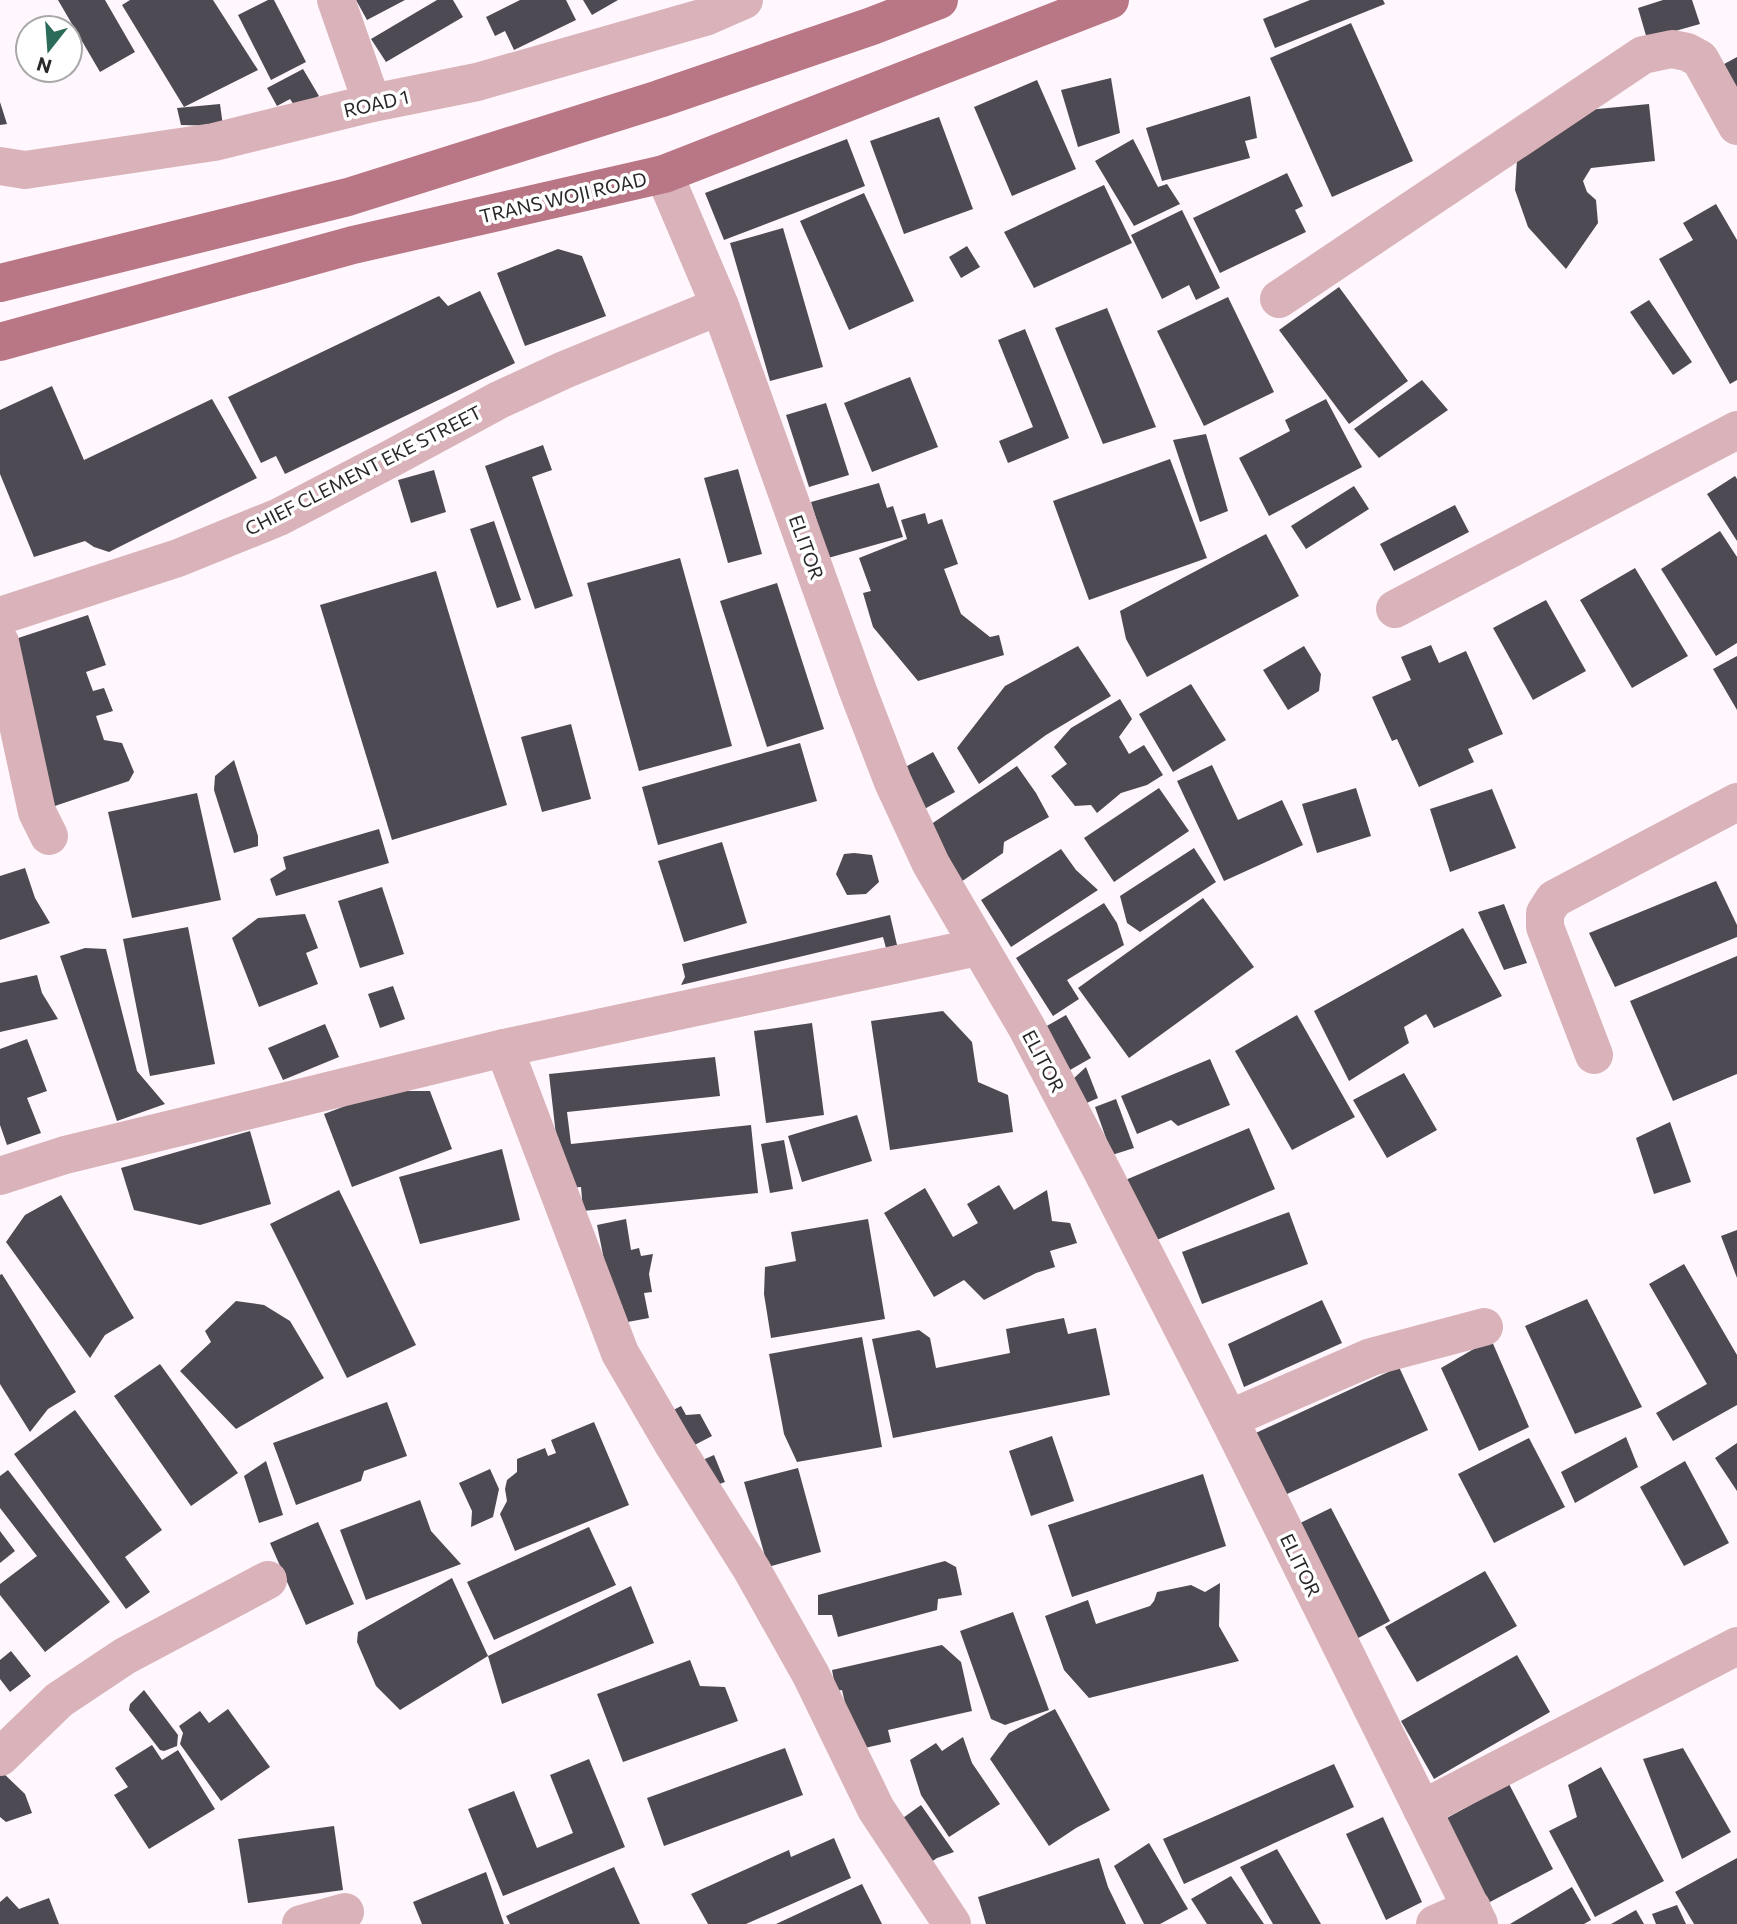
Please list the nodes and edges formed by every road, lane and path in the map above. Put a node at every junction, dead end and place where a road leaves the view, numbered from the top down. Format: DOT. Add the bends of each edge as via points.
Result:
graph roads {
  1 [pos="336,0"];
  2 [pos="744,0"];
  3 [pos="939,0"];
  4 [pos="1110,0"];
  5 [pos="372,103"];
  6 [pos="1737,126"];
  7 [pos="0,166"];
  8 [pos="664,174"];
  9 [pos="0,282"];
  10 [pos="1279,299"];
  11 [pos="720,306"];
  12 [pos="0,342"];
  13 [pos="1737,430"];
  14 [pos="1395,609"];
  15 [pos="0,616"];
  16 [pos="0,642"];
  17 [pos="1737,802"];
  18 [pos="49,836"];
  19 [pos="978,947"];
  20 [pos="504,1048"];
  21 [pos="1594,1055"];
  22 [pos="0,1176"];
  23 [pos="1484,1327"];
  24 [pos="1229,1419"];
  25 [pos="268,1580"];
  26 [pos="1737,1646"];
  27 [pos="0,1757"];
  28 [pos="1422,1809"];
  29 [pos="345,1912"];
  30 [pos="1476,1916"];
  31 [pos="301,1924"];
  32 [pos="952,1924"];
  33 [pos="1435,1924"];
  1 -- 5 [label="street"];
  2 -- 5 [label="street, ROAD 1" via="705,17 477,82"];
  3 -- 9 [label="main road" via="659,99 348,197"];
  4 -- 8 [label="main road, TRANS WOJI ROAD"];
  5 -- 7 [label="street, ROAD 1" via="214,142 25,170"];
  6 -- 10 [label="street" via="1700,59 1672,49 1643,55"];
  8 -- 11 [label="street, ELITOR"];
  8 -- 12 [label="main road, TRANS WOJI ROAD" via="353,245"];
  11 -- 15 [label="street, CHIEF CLEMENT EKE STREET" via="499,400 279,517 178,558"];
  11 -- 19 [label="street, ELITOR" via="893,782 931,864"];
  13 -- 14 [label="street"];
  16 -- 18 [label="street" via="37,812"];
  17 -- 21 [label="street" via="1554,899 1545,914 1545,928"];
  19 -- 20 [label="street"];
  19 -- 24 [label="street, ELITOR" via="1027,1028"];
  20 -- 22 [label="street" via="65,1155"];
  20 -- 32 [label="street" via="620,1353 811,1675 876,1809"];
  23 -- 24 [label="street" via="1371,1357"];
  24 -- 28 [label="street, ELITOR"];
  25 -- 27 [label="street" via="125,1656 81,1685"];
  26 -- 28 [label="street"];
  28 -- 30 [label="street, ELITOR"];
  29 -- 31 [label="street"];
  30 -- 33 [label="street"];
}
